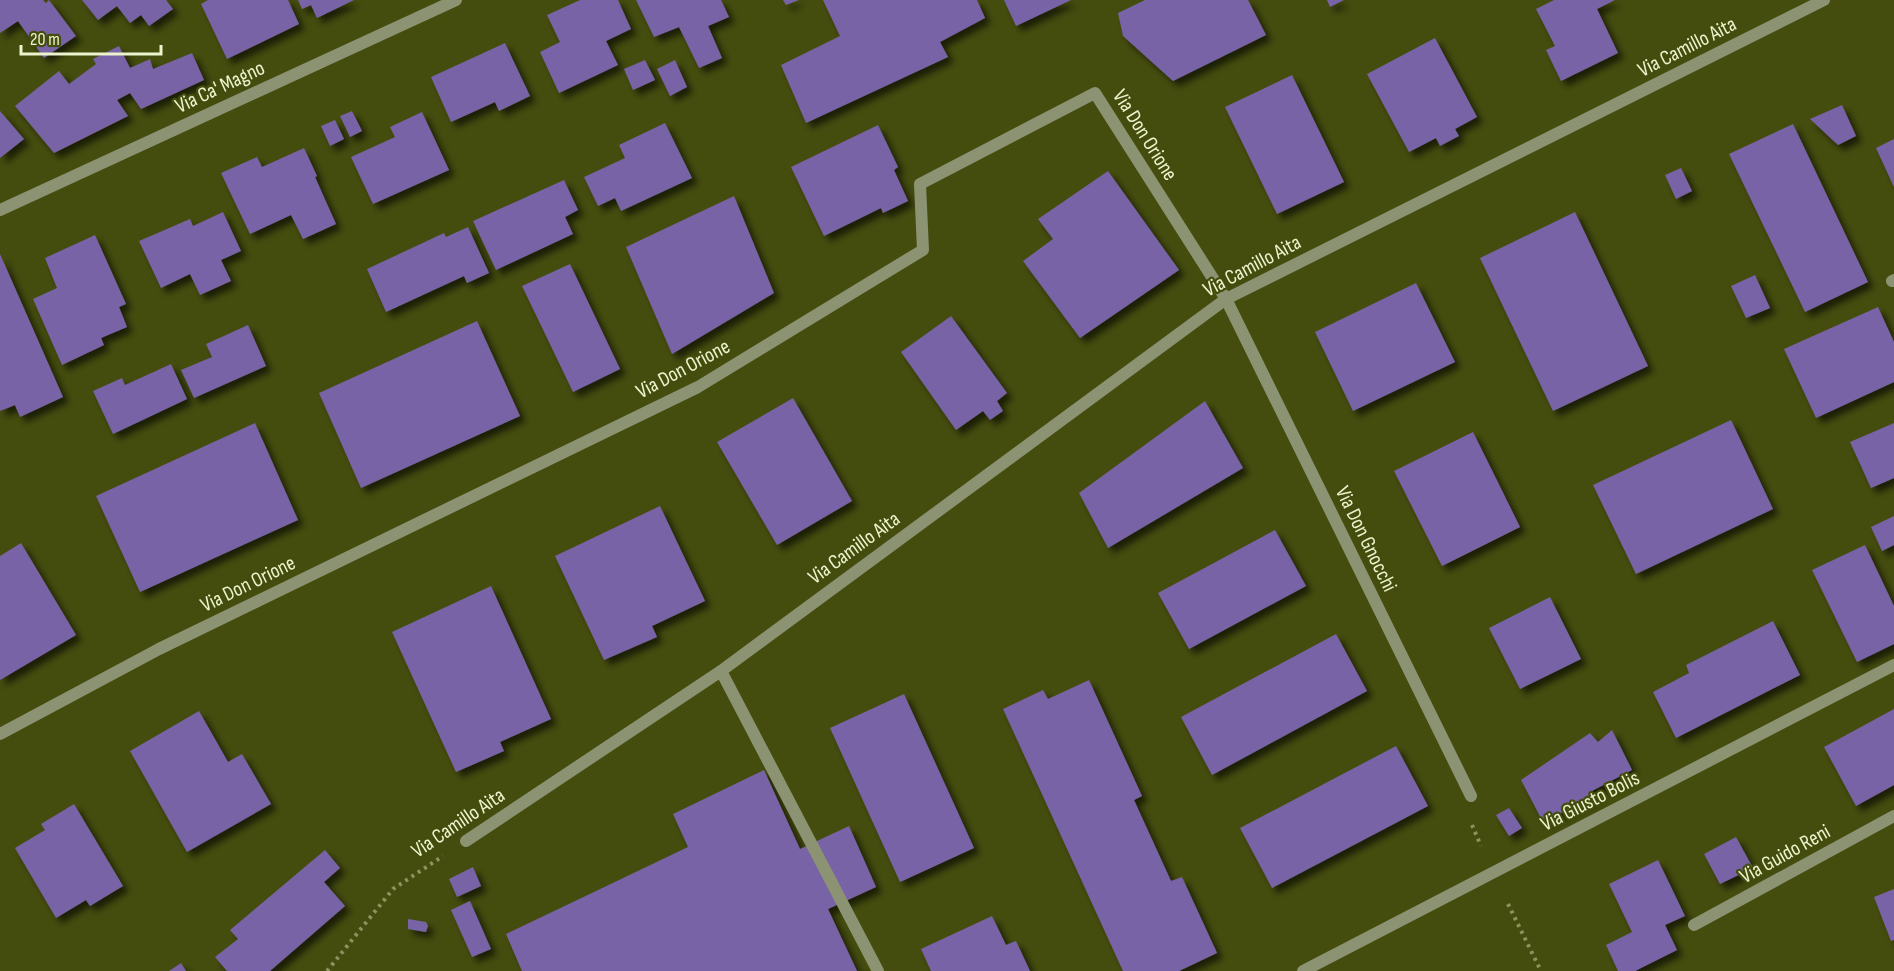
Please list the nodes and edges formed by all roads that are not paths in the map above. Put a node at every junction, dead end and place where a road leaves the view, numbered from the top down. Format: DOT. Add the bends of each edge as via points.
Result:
graph roads {
  1 [pos="456,0"];
  2 [pos="1824,0"];
  3 [pos="0,210"];
  4 [pos="1226,299"];
  5 [pos="1894,665"];
  6 [pos="721,671"];
  7 [pos="0,734"];
  8 [pos="1471,796"];
  9 [pos="1894,816"];
  10 [pos="466,841"];
  11 [pos="1694,925"];
  12 [pos="878,971"];
  13 [pos="1304,971"];
  1 -- 3 [label="street, Via Ca' Magno"];
  2 -- 4 [label="street, Via Camillo Aita"];
  4 -- 6 [label="street, Via Camillo Aita"];
  4 -- 7 [label="street, Via Don Orione" via="1095,93 921,184 923,250 698,387 159,649"];
  4 -- 8 [label="street, Via Don Gnocchi"];
  5 -- 13 [label="street, Via Giusto Bolis"];
  6 -- 10 [label="street, Via Camillo Aita"];
  6 -- 12 [label="street"];
  9 -- 11 [label="street, Via Guido Reni"];
}
